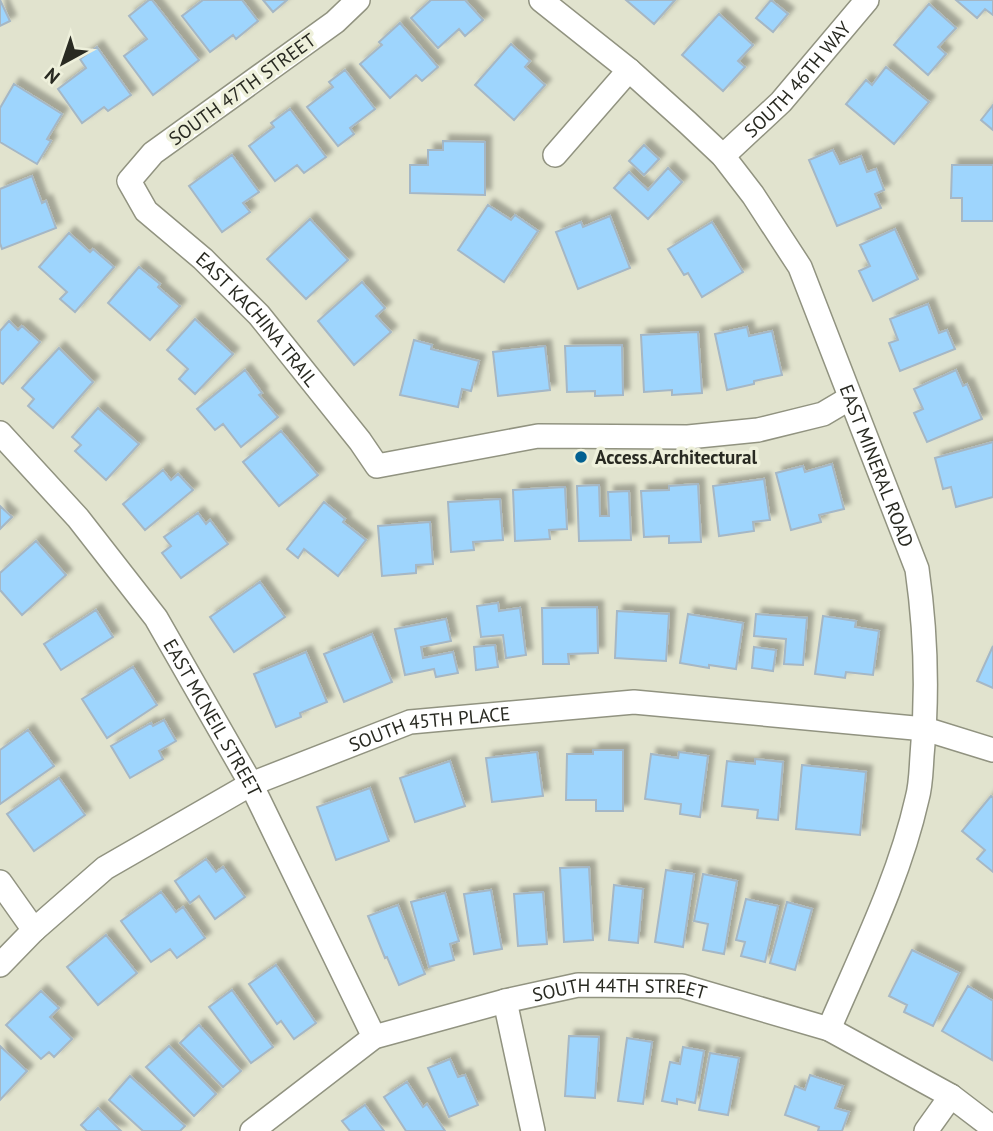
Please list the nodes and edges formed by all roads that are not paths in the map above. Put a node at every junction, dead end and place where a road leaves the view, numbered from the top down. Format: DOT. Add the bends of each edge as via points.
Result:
graph roads {
  1 [pos="358,0"];
  2 [pos="541,0"];
  3 [pos="867,0"];
  4 [pos="629,70"];
  5 [pos="555,155"];
  6 [pos="723,156"];
  7 [pos="129,181"];
  8 [pos="850,398"];
  9 [pos="0,433"];
  10 [pos="925,729"];
  11 [pos="993,750"];
  12 [pos="251,785"];
  13 [pos="0,882"];
  14 [pos="34,930"];
  15 [pos="0,965"];
  16 [pos="505,1001"];
  17 [pos="829,1029"];
  18 [pos="374,1037"];
  19 [pos="951,1096"];
  20 [pos="993,1128"];
  21 [pos="252,1131"];
  22 [pos="533,1131"];
  23 [pos="926,1131"];
  1 -- 7 [label="street, SOUTH 47TH STREET" via="335,22 153,153"];
  2 -- 4 [label="street, EAST MINERAL ROAD"];
  3 -- 6 [label="street, SOUTH 46TH WAY" via="781,102"];
  4 -- 5 [label="street"];
  4 -- 6 [label="street, EAST MINERAL ROAD"];
  6 -- 8 [label="street, EAST MINERAL ROAD" via="800,267"];
  7 -- 8 [label="street, EAST KACHINA TRAIL" via="146,211 259,315 377,466 538,436 688,437 758,430 823,414"];
  8 -- 10 [label="street, EAST MINERAL ROAD" via="916,569 925,622"];
  9 -- 12 [label="street, EAST MCNEIL STREET" via="78,518 156,618"];
  10 -- 11 [label="street"];
  10 -- 12 [label="street, SOUTH 45TH PLACE" via="634,702 410,722"];
  10 -- 17 [label="street, EAST MINERAL ROAD" via="918,797 900,859"];
  12 -- 14 [label="street, SOUTH 45TH PLACE" via="105,868"];
  12 -- 18 [label="street, EAST MCNEIL STREET"];
  13 -- 14 [label="street"];
  14 -- 15 [label="street, SOUTH 45TH PLACE"];
  16 -- 17 [label="street, SOUTH 44TH STREET" via="578,985 682,986"];
  16 -- 18 [label="street, SOUTH 44TH STREET"];
  16 -- 22 [label="street"];
  17 -- 19 [label="street, SOUTH 44TH STREET"];
  18 -- 21 [label="street, SOUTH 44TH STREET"];
  19 -- 20 [label="street, SOUTH 44TH STREET"];
  19 -- 23 [label="street"];
}
